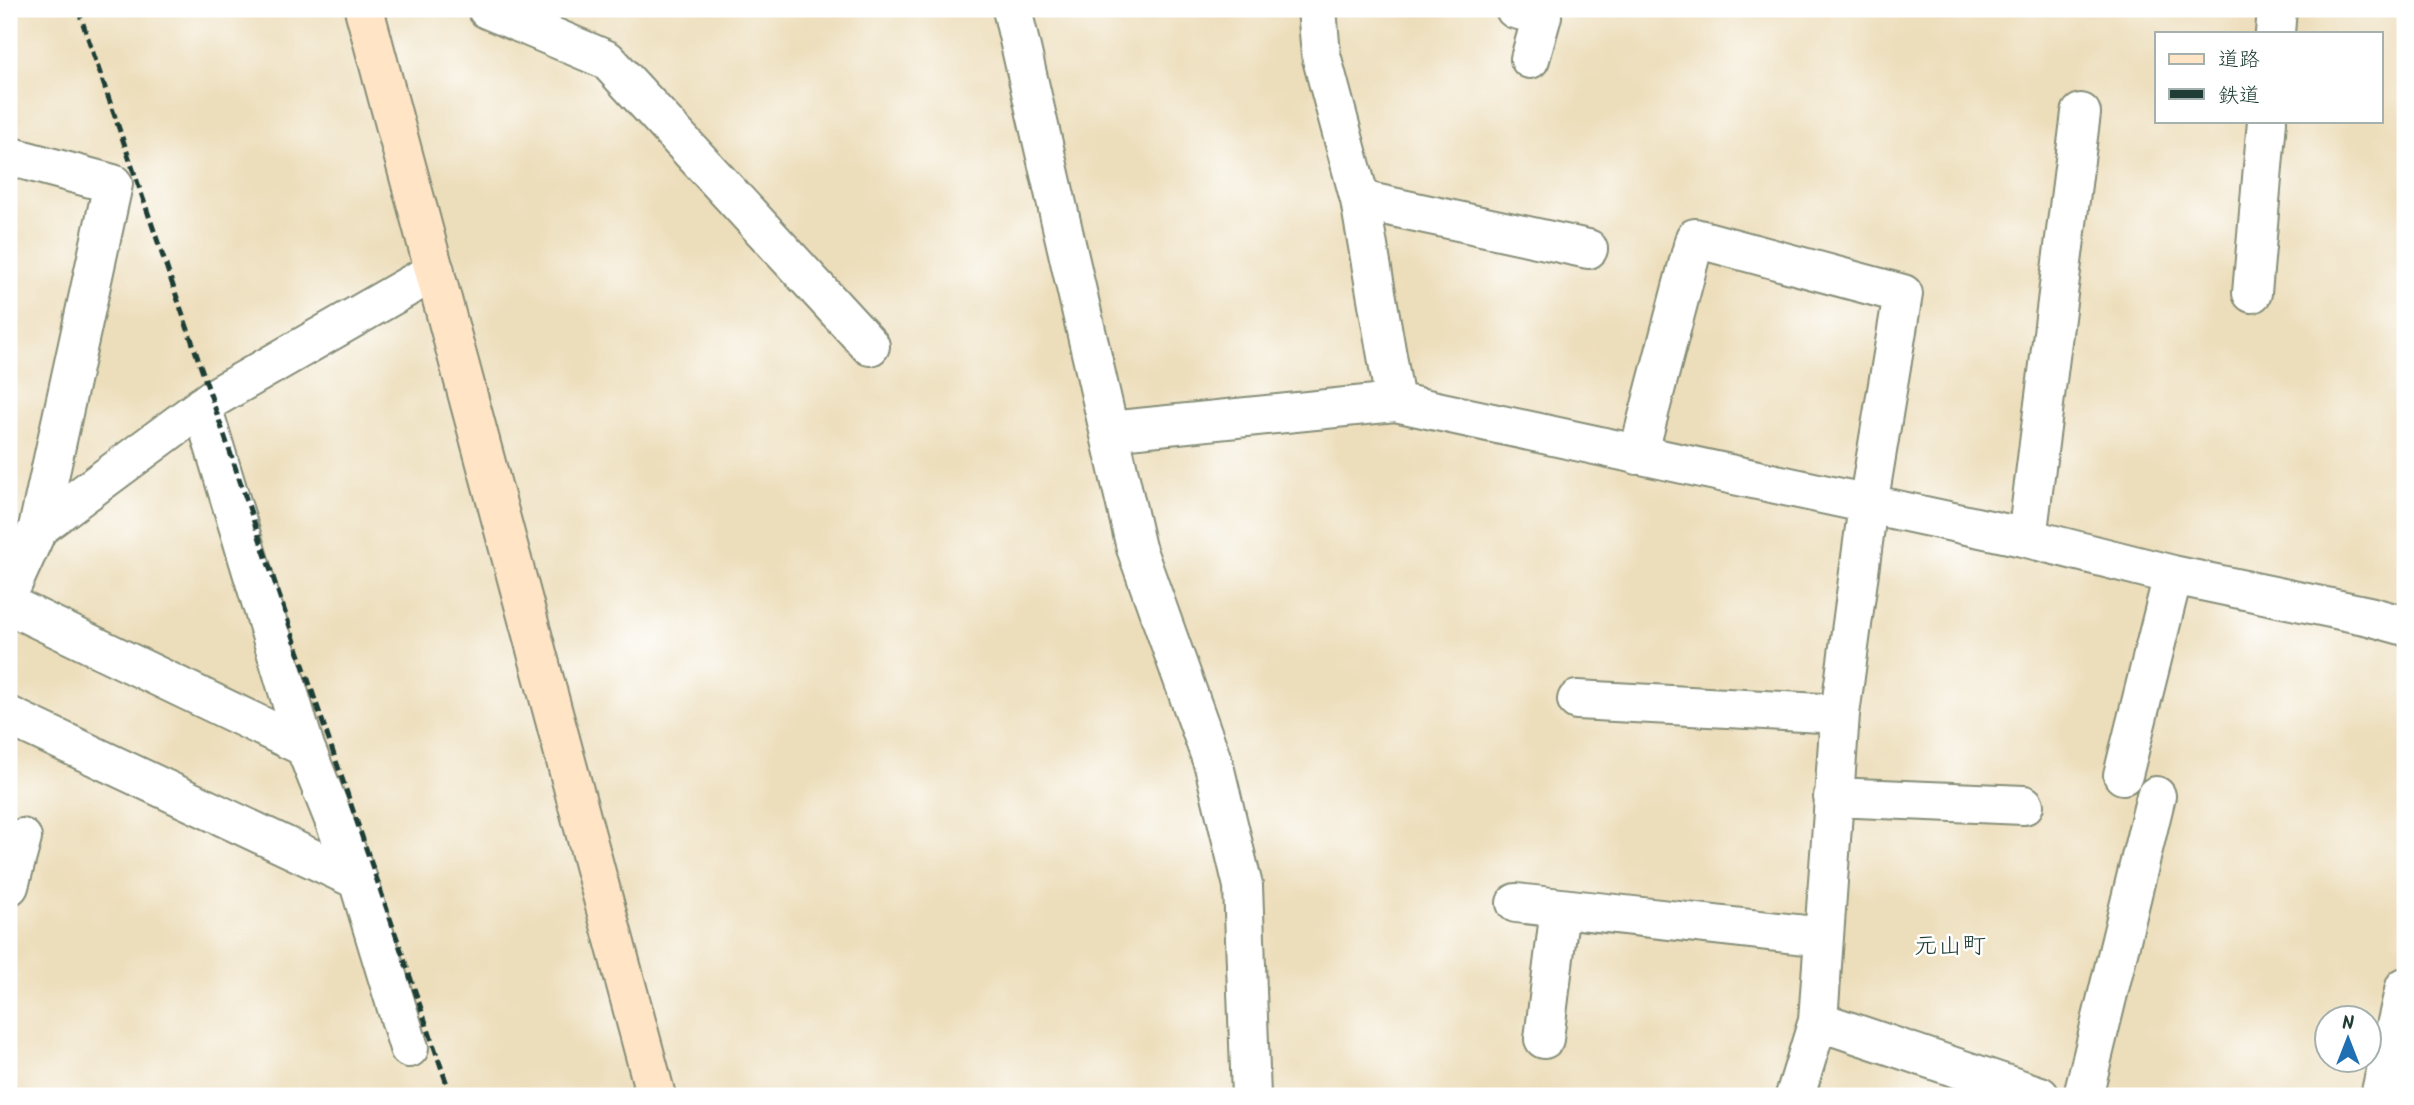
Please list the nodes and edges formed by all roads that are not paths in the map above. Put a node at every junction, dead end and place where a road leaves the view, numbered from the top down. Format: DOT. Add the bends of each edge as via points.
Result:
graph roads {
  1 [pos="364,9"];
  2 [pos="487,9"];
  3 [pos="1012,9"];
  4 [pos="1317,9"];
  5 [pos="1515,9"];
  6 [pos="2277,9"];
  7 [pos="2275,32"];
  8 [pos="1530,59"];
  9 [pos="2081,113"];
  10 [pos="2267,122"];
  11 [pos="9,156"];
  12 [pos="1360,200"];
  13 [pos="1588,249"];
  14 [pos="435,271"];
  15 [pos="2252,293"];
  16 [pos="870,346"];
  17 [pos="1395,401"];
  18 [pos="202,407"];
  19 [pos="1109,431"];
  20 [pos="1639,455"];
  21 [pos="1868,505"];
  22 [pos="38,528"];
  23 [pos="2027,538"];
  24 [pos="2173,575"];
  25 [pos="9,592"];
  26 [pos="9,605"];
  27 [pos="2405,626"];
  28 [pos="1577,700"];
  29 [pos="1840,714"];
  30 [pos="9,716"];
  31 [pos="305,747"];
  32 [pos="2123,775"];
  33 [pos="2156,796"];
  34 [pos="1833,797"];
  35 [pos="2024,805"];
  36 [pos="22,838"];
  37 [pos="358,880"];
  38 [pos="9,886"];
  39 [pos="1516,903"];
  40 [pos="1560,908"];
  41 [pos="1824,937"];
  42 [pos="2405,987"];
  43 [pos="1818,1021"];
  44 [pos="1544,1039"];
  45 [pos="409,1048"];
  46 [pos="656,1096"];
  47 [pos="1251,1096"];
  48 [pos="1795,1096"];
  49 [pos="2040,1096"];
  50 [pos="2084,1096"];
  51 [pos="2380,1096"];
  1 -- 14 [label="street"];
  2 -- 16 [label="street" via="607,60"];
  3 -- 19 [label="street"];
  4 -- 12 [label="street" via="1321,55"];
  5 -- 8 [label="street" via="1542,16"];
  6 -- 7 [label="street"];
  9 -- 23 [label="street"];
  10 -- 15 [label="street"];
  11 -- 22 [label="street" via="113,184"];
  12 -- 13 [label="street"];
  12 -- 17 [label="street"];
  14 -- 18 [label="street"];
  14 -- 46 [label="street"];
  17 -- 19 [label="street"];
  17 -- 20 [label="street"];
  18 -- 22 [label="street"];
  18 -- 31 [label="street"];
  19 -- 47 [label="street" via="1136,548 1214,766 1243,886"];
  20 -- 21 [label="street"];
  20 -- 21 [label="street" via="1695,238 1903,294"];
  21 -- 23 [label="street"];
  21 -- 29 [label="street"];
  22 -- 25 [label="street"];
  23 -- 24 [label="street"];
  24 -- 27 [label="street"];
  24 -- 32 [label="street"];
  26 -- 31 [label="street"];
  28 -- 29 [label="street"];
  29 -- 34 [label="street"];
  30 -- 37 [label="street"];
  31 -- 37 [label="street"];
  33 -- 50 [label="street"];
  34 -- 35 [label="street"];
  34 -- 41 [label="street"];
  36 -- 38 [label="street"];
  37 -- 45 [label="street"];
  39 -- 40 [label="street"];
  40 -- 41 [label="street"];
  40 -- 44 [label="street"];
  41 -- 43 [label="street"];
  42 -- 51 [label="street"];
  43 -- 48 [label="street"];
  43 -- 49 [label="street"];
}
